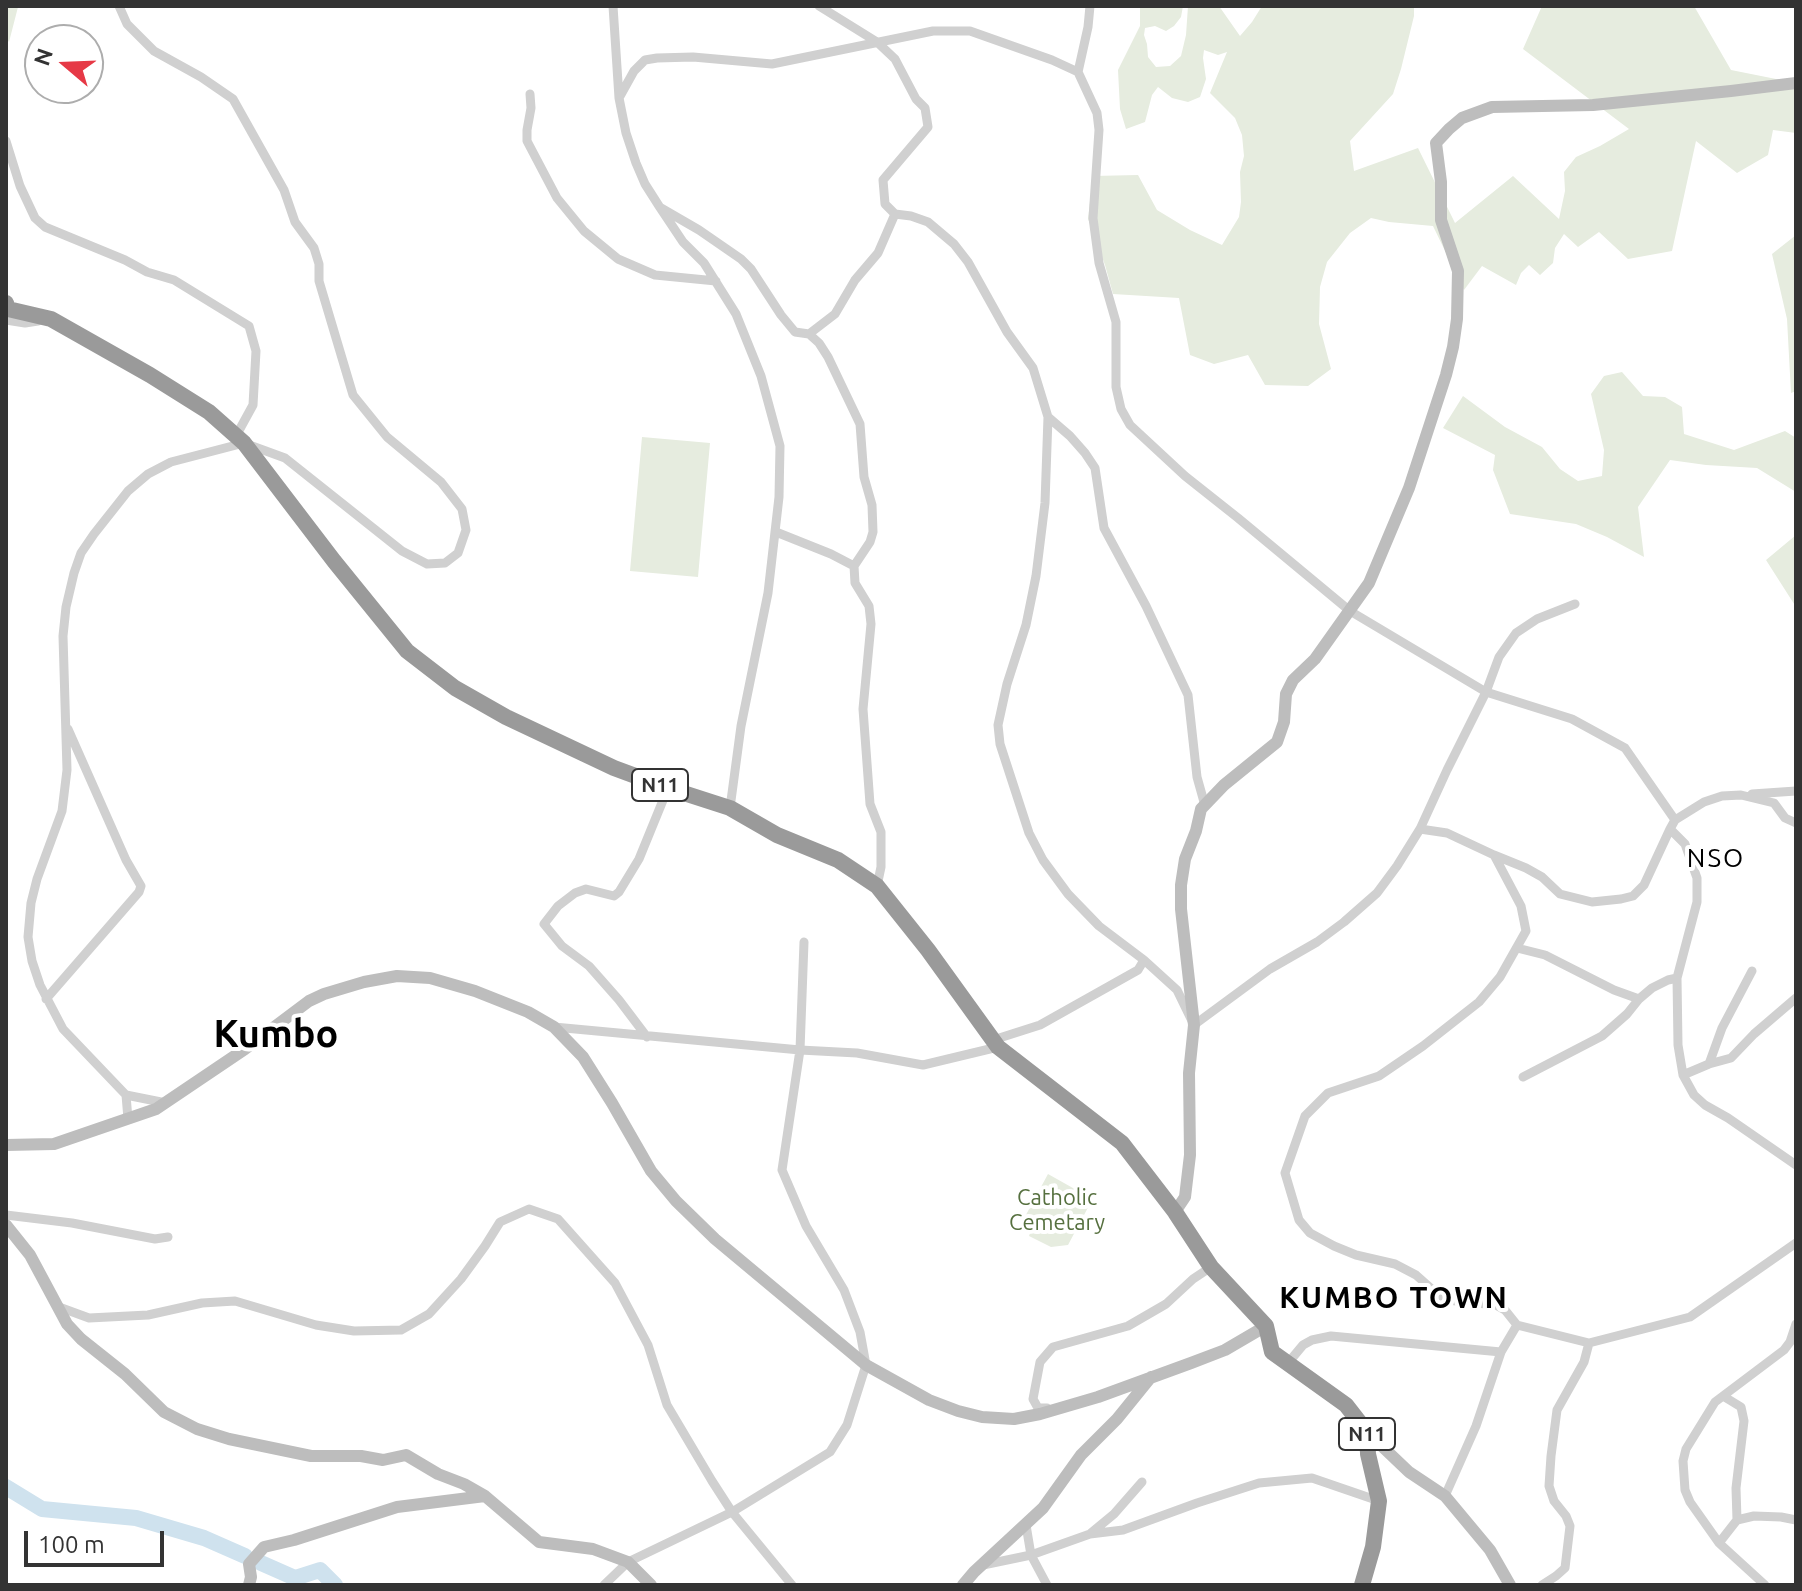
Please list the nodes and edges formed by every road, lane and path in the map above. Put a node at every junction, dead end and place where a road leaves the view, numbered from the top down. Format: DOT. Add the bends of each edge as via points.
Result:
graph roads {
  1 [pos="119,6"];
  2 [pos="613,6"];
  3 [pos="819,6"];
  4 [pos="1090,6"];
  5 [pos="877,42"];
  6 [pos="1078,72"];
  7 [pos="1796,83"];
  8 [pos="530,94"];
  9 [pos="619,98"];
  10 [pos="6,141"];
  11 [pos="659,206"];
  12 [pos="895,214"];
  13 [pos="716,281"];
  14 [pos="6,303"];
  15 [pos="51,319"];
  16 [pos="6,320"];
  17 [pos="809,334"];
  18 [pos="1048,417"];
  19 [pos="240,440"];
  20 [pos="776,532"];
  21 [pos="854,566"];
  22 [pos="1575,604"];
  23 [pos="1350,611"];
  24 [pos="1486,692"];
  25 [pos="66,723"];
  26 [pos="668,788"];
  27 [pos="1796,791"];
  28 [pos="1741,795"];
  29 [pos="1204,807"];
  30 [pos="730,808"];
  31 [pos="1796,823"];
  32 [pos="1673,824"];
  33 [pos="1420,829"];
  34 [pos="1494,855"];
  35 [pos="877,886"];
  36 [pos="804,942"];
  37 [pos="1517,948"];
  38 [pos="1144,960"];
  39 [pos="1752,971"];
  40 [pos="1677,978"];
  41 [pos="1796,998"];
  42 [pos="46,999"];
  43 [pos="1639,999"];
  44 [pos="1194,1025"];
  45 [pos="554,1027"];
  46 [pos="647,1037"];
  47 [pos="995,1044"];
  48 [pos="800,1050"];
  49 [pos="1709,1064"];
  50 [pos="1683,1075"];
  51 [pos="1523,1077"];
  52 [pos="126,1095"];
  53 [pos="166,1103"];
  54 [pos="128,1119"];
  55 [pos="6,1145"];
  56 [pos="1796,1165"];
  57 [pos="1175,1212"];
  58 [pos="6,1215"];
  59 [pos="6,1225"];
  60 [pos="168,1237"];
  61 [pos="1796,1243"];
  62 [pos="1211,1267"];
  63 [pos="59,1307"];
  64 [pos="1796,1324"];
  65 [pos="1517,1325"];
  66 [pos="1266,1326"];
  67 [pos="1589,1343"];
  68 [pos="1501,1352"];
  69 [pos="1288,1363"];
  70 [pos="866,1365"];
  71 [pos="1151,1377"];
  72 [pos="1723,1396"];
  73 [pos="1062,1407"];
  74 [pos="1367,1432"];
  75 [pos="1142,1482"];
  76 [pos="485,1496"];
  77 [pos="1445,1496"];
  78 [pos="1379,1501"];
  79 [pos="732,1512"];
  80 [pos="1737,1520"];
  81 [pos="1796,1520"];
  82 [pos="1026,1525"];
  83 [pos="1090,1534"];
  84 [pos="1719,1543"];
  85 [pos="1031,1555"];
  86 [pos="628,1562"];
  87 [pos="983,1565"];
  88 [pos="249,1585"];
  89 [pos="604,1585"];
  90 [pos="651,1585"];
  91 [pos="792,1585"];
  92 [pos="963,1585"];
  93 [pos="1047,1585"];
  94 [pos="1362,1585"];
  95 [pos="1510,1585"];
  96 [pos="1542,1585"];
  97 [pos="1765,1585"];
  1 -- 19 [label="street" via="127,24 154,51 233,99 284,190 295,222 314,248 353,395 387,437 441,482 462,509 466,530 458,553 445,563 427,564 402,551 285,458"];
  2 -- 9 [label="street"];
  3 -- 5 [label="street"];
  4 -- 6 [label="street"];
  5 -- 6 [label="street" via="933,31 970,31"];
  5 -- 9 [label="street" via="772,64 693,57 645,60"];
  5 -- 12 [label="street" via="895,59 925,108 928,127 883,180 885,204"];
  6 -- 23 [label="street" via="1093,101 1099,130 1093,218 1116,322 1121,409 1130,425 1185,476"];
  7 -- 23 [label="street" via="1593,105 1492,107 1462,118 1436,143 1441,220 1458,271 1453,347 1409,488 1369,583"];
  8 -- 13 [label="street" via="527,141 557,198 584,231 618,259 655,275"];
  9 -- 11 [label="street" via="636,163"];
  10 -- 19 [label="street" via="20,186 45,227 174,280 249,326 256,351 253,405"];
  11 -- 13 [label="street"];
  11 -- 17 [label="street" via="741,259 795,332"];
  12 -- 17 [label="street" via="878,253 835,314"];
  12 -- 18 [label="street" via="928,222 968,262 1033,368"];
  13 -- 20 [label="street" via="761,376 780,446"];
  14 -- 15 [label="highway, N11" via="8,309"];
  15 -- 16 [label="street"];
  15 -- 19 [label="highway, N11" via="209,412"];
  17 -- 21 [label="street" via="828,357 860,424 873,532"];
  18 -- 29 [label="street" via="1095,468 1104,528 1188,695"];
  18 -- 38 [label="street" via="1036,576 1002,703 1000,744 1043,860 1099,926"];
  19 -- 25 [label="street" via="148,474 128,491 81,553 63,636"];
  19 -- 26 [label="highway, N11" via="407,651 455,688 506,717"];
  20 -- 21 [label="street"];
  20 -- 30 [label="street"];
  21 -- 35 [label="street" via="871,624 863,709 870,804 881,832"];
  22 -- 24 [label="street" via="1516,633 1499,657"];
  23 -- 24 [label="street"];
  23 -- 29 [label="street" via="1293,680 1277,742"];
  24 -- 32 [label="street" via="1572,719 1625,748"];
  24 -- 33 [label="street"];
  25 -- 42 [label="street" via="62,811 37,879 28,937"];
  25 -- 42 [label="street" via="141,886"];
  26 -- 30 [label="highway, N11"];
  26 -- 46 [label="street" via="639,859 619,892 575,893 544,924 589,966"];
  27 -- 28 [label="street"];
  28 -- 31 [label="street" via="1774,803"];
  28 -- 32 [label="street" via="1704,802"];
  29 -- 44 [label="street" via="1181,885"];
  30 -- 35 [label="highway, N11" via="838,860"];
  32 -- 34 [label="street" via="1644,885 1621,899 1592,902 1560,894 1542,877"];
  32 -- 40 [label="street" via="1697,878 1697,902"];
  33 -- 34 [label="street" via="1447,833"];
  33 -- 44 [label="street" via="1377,893 1344,922"];
  34 -- 37 [label="street" via="1521,906 1526,931"];
  35 -- 47 [label="highway, N11"];
  36 -- 48 [label="street"];
  37 -- 43 [label="street" via="1545,955"];
  37 -- 65 [label="street" via="1479,1002 1423,1046 1379,1076 1328,1093 1305,1116 1285,1173 1299,1220 1310,1233 1356,1255 1395,1264 1447,1300 1496,1305"];
  38 -- 44 [label="street" via="1177,990"];
  38 -- 47 [label="street" via="1138,970"];
  39 -- 49 [label="street"];
  40 -- 43 [label="street"];
  40 -- 50 [label="street"];
  41 -- 49 [label="street" via="1731,1058"];
  42 -- 52 [label="street" via="63,1029"];
  43 -- 51 [label="street" via="1602,1036"];
  44 -- 57 [label="street" via="1190,1155 1185,1197"];
  45 -- 46 [label="street"];
  45 -- 53 [label="street" via="475,991 430,978 364,982 309,1001"];
  45 -- 70 [label="street" via="583,1057 651,1171 676,1201"];
  46 -- 48 [label="street"];
  47 -- 48 [label="street" via="923,1065"];
  47 -- 57 [label="highway, N11" via="1122,1143"];
  48 -- 70 [label="street" via="782,1170 806,1226 844,1290"];
  49 -- 50 [label="street"];
  50 -- 56 [label="street" via="1705,1105"];
  52 -- 53 [label="street"];
  52 -- 54 [label="street"];
  53 -- 54 [label="street"];
  54 -- 55 [label="street" via="54,1144"];
  57 -- 62 [label="highway, N11"];
  58 -- 60 [label="street"];
  59 -- 63 [label="street"];
  61 -- 67 [label="street" via="1690,1317"];
  62 -- 66 [label="highway, N11"];
  62 -- 73 [label="street" via="1166,1304 1128,1326 1053,1347 1040,1362 1033,1399 1038,1408"];
  63 -- 76 [label="street" via="81,1339 164,1412 197,1429 311,1456 383,1460 406,1455"];
  63 -- 79 [label="street" via="89,1318 235,1301 329,1327 401,1330 429,1314 500,1222 529,1209 558,1219 615,1283 648,1345 667,1405"];
  64 -- 72 [label="street" via="1784,1350"];
  65 -- 67 [label="street"];
  65 -- 68 [label="street"];
  66 -- 69 [label="highway, N11" via="1272,1352"];
  66 -- 71 [label="street" via="1225,1350"];
  67 -- 96 [label="street" via="1557,1410 1551,1456 1549,1486 1570,1526 1565,1568"];
  68 -- 69 [label="street" via="1331,1336 1303,1345"];
  68 -- 77 [label="street"];
  69 -- 74 [label="highway, N11" via="1346,1405"];
  70 -- 73 [label="street" via="929,1400 982,1417 1014,1419"];
  70 -- 79 [label="street" via="847,1425 830,1452"];
  71 -- 73 [label="street"];
  71 -- 82 [label="street"];
  72 -- 80 [label="street" via="1741,1407 1744,1421"];
  72 -- 84 [label="street" via="1683,1461 1690,1502"];
  74 -- 77 [label="street" via="1409,1472"];
  74 -- 78 [label="highway, N11"];
  75 -- 83 [label="street"];
  76 -- 86 [label="street" via="539,1542 593,1549"];
  76 -- 88 [label="street" via="397,1507 264,1547 249,1564"];
  77 -- 95 [label="street" via="1490,1550"];
  78 -- 83 [label="street" via="1312,1478 1259,1483 1123,1530"];
  78 -- 94 [label="highway, N11"];
  79 -- 86 [label="street"];
  79 -- 91 [label="street"];
  80 -- 81 [label="street"];
  80 -- 84 [label="street"];
  82 -- 85 [label="street"];
  82 -- 87 [label="street"];
  83 -- 85 [label="street"];
  84 -- 97 [label="street"];
  85 -- 87 [label="street"];
  85 -- 93 [label="street"];
  86 -- 89 [label="street"];
  86 -- 90 [label="street"];
  87 -- 92 [label="street"];
}
